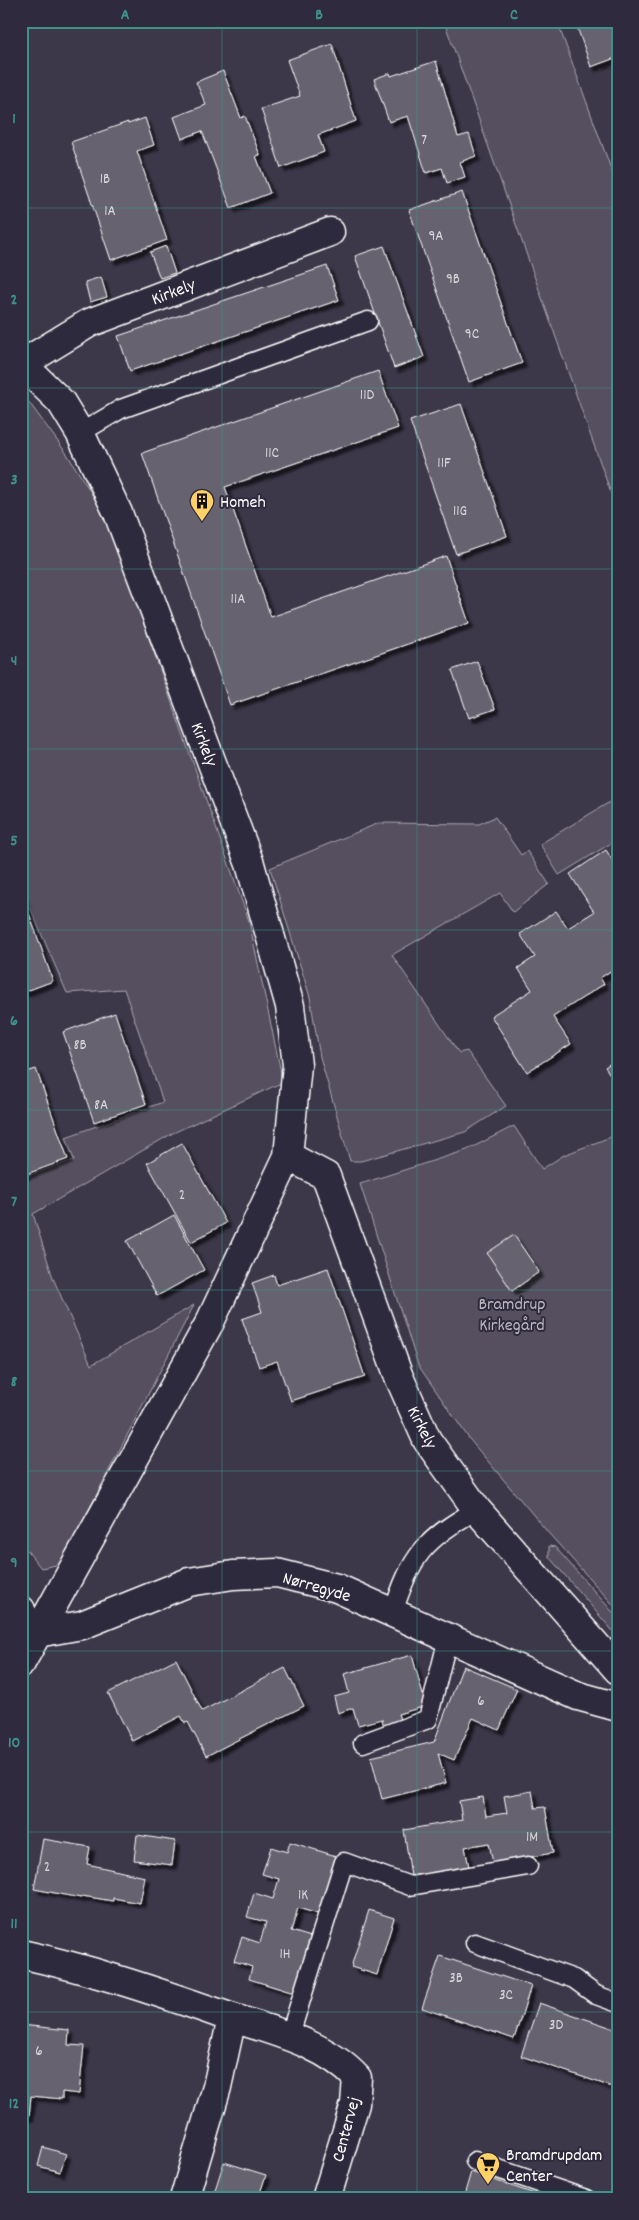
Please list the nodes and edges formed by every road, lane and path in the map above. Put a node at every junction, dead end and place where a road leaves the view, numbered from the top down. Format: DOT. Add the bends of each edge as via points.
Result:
graph roads {
  1 [pos="330,232"];
  2 [pos="368,321"];
  3 [pos="22,364"];
  4 [pos="80,433"];
  5 [pos="288,1156"];
  6 [pos="477,1510"];
  7 [pos="21,1610"];
  8 [pos="393,1613"];
  9 [pos="37,1632"];
  10 [pos="448,1638"];
  11 [pos="21,1663"];
  12 [pos="618,1670"];
  13 [pos="618,1707"];
  14 [pos="363,1743"];
  15 [pos="528,1866"];
  16 [pos="475,1944"];
  17 [pos="21,1954"];
  18 [pos="618,2003"];
  19 [pos="232,2018"];
  20 [pos="289,2038"];
  21 [pos="474,2161"];
  22 [pos="184,2199"];
  23 [pos="326,2199"];
  24 [pos="586,2199"];
  1 -- 3 [label="street, Kirkely" via="89,323"];
  2 -- 4 [label="lane" via="121,409"];
  3 -- 4 [label="street, Kirkely" via="60,402"];
  4 -- 5 [label="street, Kirkely" via="118,513 250,864 290,1006 298,1065"];
  5 -- 6 [label="street, Kirkely" via="326,1176 399,1377 427,1440"];
  5 -- 9 [label="street, Kirkely" via="210,1322"];
  6 -- 8 [label="lane" via="447,1526 422,1550 403,1580"];
  6 -- 12 [label="street, Kirkely"];
  7 -- 9 [label="street" via="25,1621"];
  8 -- 9 [label="street, Nørregyde" via="337,1588 277,1573 233,1574 189,1582 82,1626"];
  8 -- 10 [label="street, Nørregyde"];
  9 -- 11 [label="street"];
  10 -- 13 [label="street, Nørregyde" via="578,1696"];
  10 -- 14 [label="lane" via="428,1719"];
  15 -- 20 [label="lane" via="410,1886 344,1862"];
  16 -- 18 [label="lane" via="574,1979 596,1995"];
  17 -- 19 [label="street, Centervej" via="110,1975"];
  19 -- 20 [label="street, Centervej"];
  19 -- 22 [label="street" via="217,2088"];
  20 -- 23 [label="street, Centervej" via="316,2047 357,2078 354,2104"];
  21 -- 24 [label="lane"];
}
